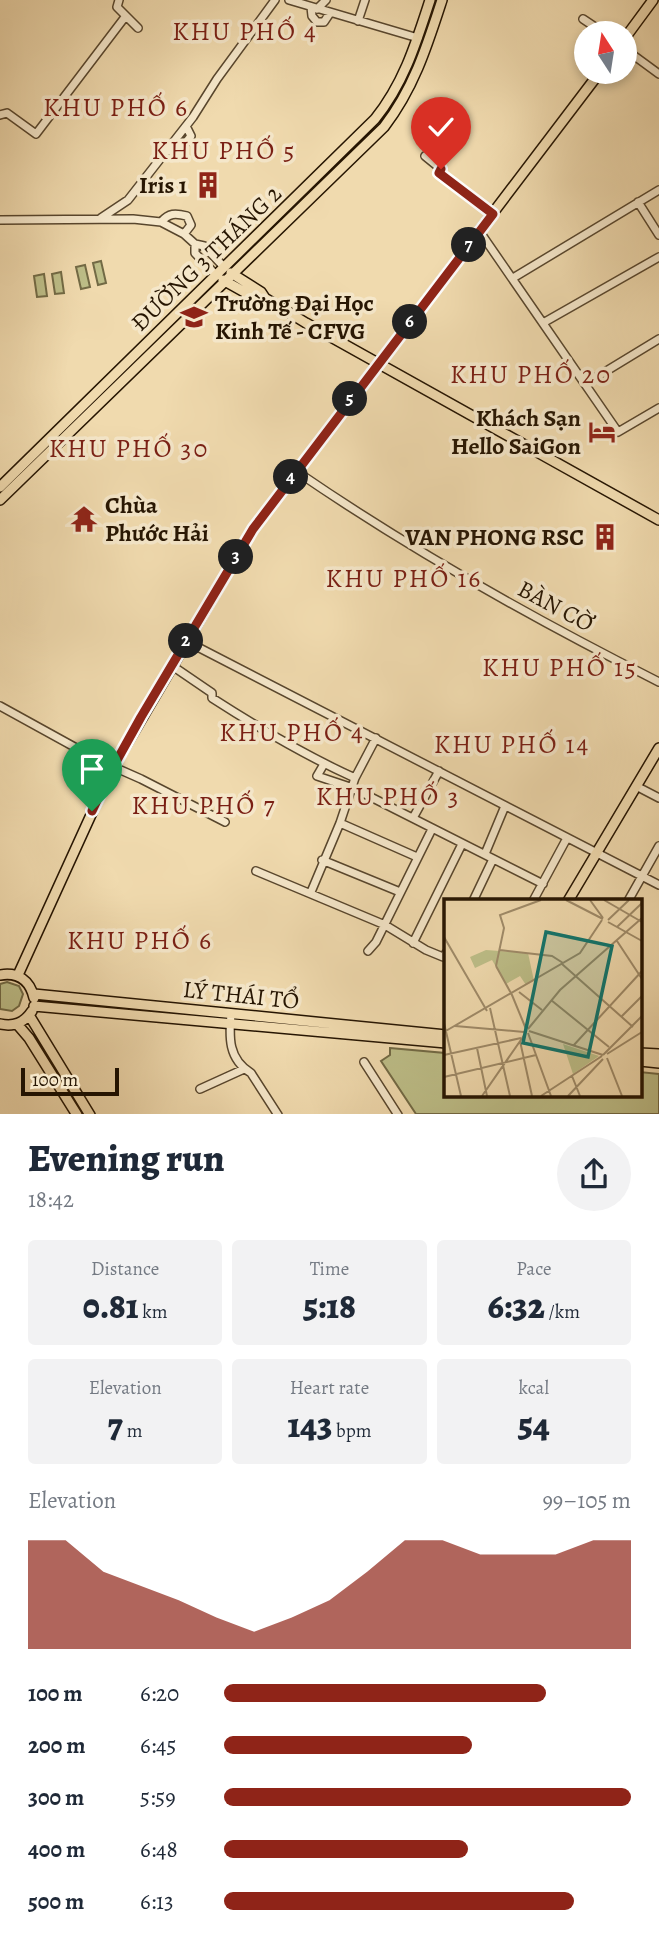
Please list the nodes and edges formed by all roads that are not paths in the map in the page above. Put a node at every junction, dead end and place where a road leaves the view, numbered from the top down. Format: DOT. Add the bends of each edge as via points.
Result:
graph roads {
  1 [pos="119,0"];
  2 [pos="275,0"];
  3 [pos="289,0"];
  4 [pos="326,0"];
  5 [pos="365,0"];
  6 [pos="430,0"];
  7 [pos="442,0"];
  8 [pos="653,0"];
  9 [pos="314,5"];
  10 [pos="330,13"];
  11 [pos="125,18"];
  12 [pos="583,19"];
  13 [pos="358,21"];
  14 [pos="586,21"];
  15 [pos="637,22"];
  16 [pos="138,28"];
  17 [pos="418,38"];
  18 [pos="637,57"];
  19 [pos="659,74"];
  20 [pos="591,84"];
  21 [pos="0,115"];
  22 [pos="425,156"];
  23 [pos="659,190"];
  24 [pos="638,202"];
  25 [pos="493,214"];
  26 [pos="101,218"];
  27 [pos="0,220"];
  28 [pos="161,222"];
  29 [pos="480,232"];
  30 [pos="184,234"];
  31 [pos="659,235"];
  32 [pos="195,244"];
  33 [pos="659,257"];
  34 [pos="246,262"];
  35 [pos="224,267"];
  36 [pos="216,275"];
  37 [pos="513,278"];
  38 [pos="229,279"];
  39 [pos="250,285"];
  40 [pos="265,298"];
  41 [pos="543,323"];
  42 [pos="659,339"];
  43 [pos="378,364"];
  44 [pos="585,384"];
  45 [pos="659,408"];
  46 [pos="296,471"];
  47 [pos="0,487"];
  48 [pos="0,500"];
  49 [pos="659,520"];
  50 [pos="186,641"];
  51 [pos="171,665"];
  52 [pos="659,670"];
  53 [pos="657,680"];
  54 [pos="0,706"];
  55 [pos="376,738"];
  56 [pos="659,748"];
  57 [pos="324,764"];
  58 [pos="114,766"];
  59 [pos="439,771"];
  60 [pos="355,778"];
  61 [pos="636,786"];
  62 [pos="353,788"];
  63 [pos="659,798"];
  64 [pos="506,806"];
  65 [pos="413,818"];
  66 [pos="225,822"];
  67 [pos="340,823"];
  68 [pos="432,829"];
  69 [pos="567,838"];
  70 [pos="462,844"];
  71 [pos="659,846"];
  72 [pos="485,854"];
  73 [pos="597,854"];
  74 [pos="417,858"];
  75 [pos="493,859"];
  76 [pos="322,860"];
  77 [pos="256,871"];
  78 [pos="642,877"];
  79 [pos="543,884"];
  80 [pos="659,885"];
  81 [pos="311,892"];
  82 [pos="400,892"];
  83 [pos="474,899"];
  84 [pos="534,899"];
  85 [pos="569,899"];
  86 [pos="629,899"];
  87 [pos="385,925"];
  88 [pos="413,943"];
  89 [pos="368,951"];
  90 [pos="444,955"];
  91 [pos="1,973"];
  92 [pos="18,975"];
  93 [pos="34,994"];
  94 [pos="31,1010"];
  95 [pos="230,1019"];
  96 [pos="17,1024"];
  97 [pos="0,1026"];
  98 [pos="444,1035"];
  99 [pos="444,1043"];
  100 [pos="364,1062"];
  101 [pos="244,1069"];
  102 [pos="200,1088"];
  103 [pos="76,1114"];
  104 [pos="89,1114"];
  105 [pos="277,1114"];
  106 [pos="397,1114"];
  1 -- 11 [label="street" via="117,7"];
  2 -- 26 [label="street" via="128,200"];
  3 -- 9 [label="street"];
  4 -- 9 [label="street"];
  5 -- 13 [label="street"];
  6 -- 17 [label="main road, ĐƯỜNG 3 THÁNG 2"];
  7 -- 34 [label="main road, ĐƯỜNG 3 THÁNG 2" via="419,68 391,117"];
  8 -- 15 [label="main road"];
  9 -- 10 [label="street"];
  9 -- 10 [label="street" via="312,16 317,22 324,22"];
  10 -- 13 [label="street"];
  11 -- 16 [label="street"];
  11 -- 21 [label="street" via="36,134 6,113"];
  12 -- 14 [label="street"];
  13 -- 17 [label="street"];
  17 -- 35 [label="main road, ĐƯỜNG 3 THÁNG 2" via="400,82 375,119"];
  18 -- 19 [label="street"];
  20 -- 25 [label="main road"];
  22 -- 25 [label="street" via="441,169 439,173"];
  23 -- 24 [label="street"];
  24 -- 31 [label="street"];
  24 -- 37 [label="street"];
  25 -- 29 [label="main road"];
  26 -- 27 [label="street"];
  26 -- 28 [label="street"];
  28 -- 30 [label="street"];
  28 -- 30 [label="street" via="167,215 187,216 191,225"];
  29 -- 37 [label="street"];
  29 -- 43 [label="main road"];
  30 -- 32 [label="street"];
  32 -- 35 [label="street" via="204,246"];
  32 -- 36 [label="street" via="195,253"];
  33 -- 41 [label="street"];
  34 -- 38 [label="main road, ĐƯỜNG 3 THÁNG 2"];
  34 -- 39 [label="main road"];
  35 -- 36 [label="main road, ĐƯỜNG 3 THÁNG 2"];
  35 -- 38 [label="main road"];
  36 -- 38 [label="main road"];
  36 -- 47 [label="main road, ĐƯỜNG 3 THÁNG 2"];
  37 -- 41 [label="street"];
  38 -- 39 [label="main road"];
  38 -- 40 [label="main road" via="257,299"];
  38 -- 48 [label="main road, ĐƯỜNG 3 THÁNG 2"];
  39 -- 40 [label="main road"];
  40 -- 43 [label="main road"];
  41 -- 44 [label="street"];
  42 -- 44 [label="street"];
  43 -- 46 [label="main road"];
  43 -- 49 [label="main road"];
  44 -- 45 [label="street" via="618,432"];
  46 -- 50 [label="main road" via="253,529"];
  46 -- 53 [label="street, BÀN CỜ" via="522,611"];
  50 -- 51 [label="main road"];
  50 -- 55 [label="street"];
  51 -- 57 [label="street" via="238,715"];
  51 -- 58 [label="main road"];
  52 -- 53 [label="street"];
  54 -- 58 [label="street"];
  55 -- 59 [label="street"];
  55 -- 60 [label="street"];
  56 -- 61 [label="main road"];
  57 -- 60 [label="street"];
  57 -- 62 [label="street" via="317,776"];
  58 -- 66 [label="street"];
  58 -- 92 [label="main road"];
  59 -- 64 [label="street"];
  59 -- 65 [label="street"];
  60 -- 62 [label="street"];
  61 -- 63 [label="street"];
  61 -- 73 [label="main road"];
  62 -- 65 [label="street"];
  62 -- 67 [label="street"];
  64 -- 69 [label="street"];
  64 -- 72 [label="street"];
  65 -- 68 [label="street"];
  67 -- 74 [label="street"];
  67 -- 76 [label="street"];
  68 -- 70 [label="street"];
  68 -- 74 [label="street"];
  69 -- 73 [label="street"];
  69 -- 79 [label="street"];
  70 -- 72 [label="street"];
  70 -- 88 [label="street"];
  71 -- 78 [label="street"];
  72 -- 75 [label="street"];
  73 -- 78 [label="street"];
  73 -- 85 [label="main road"];
  74 -- 82 [label="street"];
  75 -- 79 [label="street"];
  75 -- 83 [label="street"];
  76 -- 81 [label="street"];
  76 -- 82 [label="street"];
  77 -- 81 [label="street"];
  78 -- 80 [label="street"];
  78 -- 86 [label="street"];
  79 -- 84 [label="street"];
  81 -- 87 [label="street"];
  82 -- 87 [label="street"];
  87 -- 88 [label="street"];
  87 -- 89 [label="street"];
  88 -- 90 [label="street"];
  91 -- 92 [label="main road"];
  92 -- 93 [label="main road"];
  93 -- 94 [label="main road"];
  93 -- 95 [label="main road, LÝ THÁI TỔ"];
  94 -- 95 [label="main road, LÝ THÁI TỔ"];
  94 -- 96 [label="main road"];
  94 -- 104 [label="main road"];
  95 -- 98 [label="main road, LÝ THÁI TỔ"];
  95 -- 99 [label="main road, LÝ THÁI TỔ"];
  95 -- 101 [label="street" via="230,1049"];
  96 -- 97 [label="main road"];
  96 -- 103 [label="main road"];
  100 -- 106 [label="street"];
  101 -- 102 [label="street"];
  101 -- 105 [label="street"];
}
